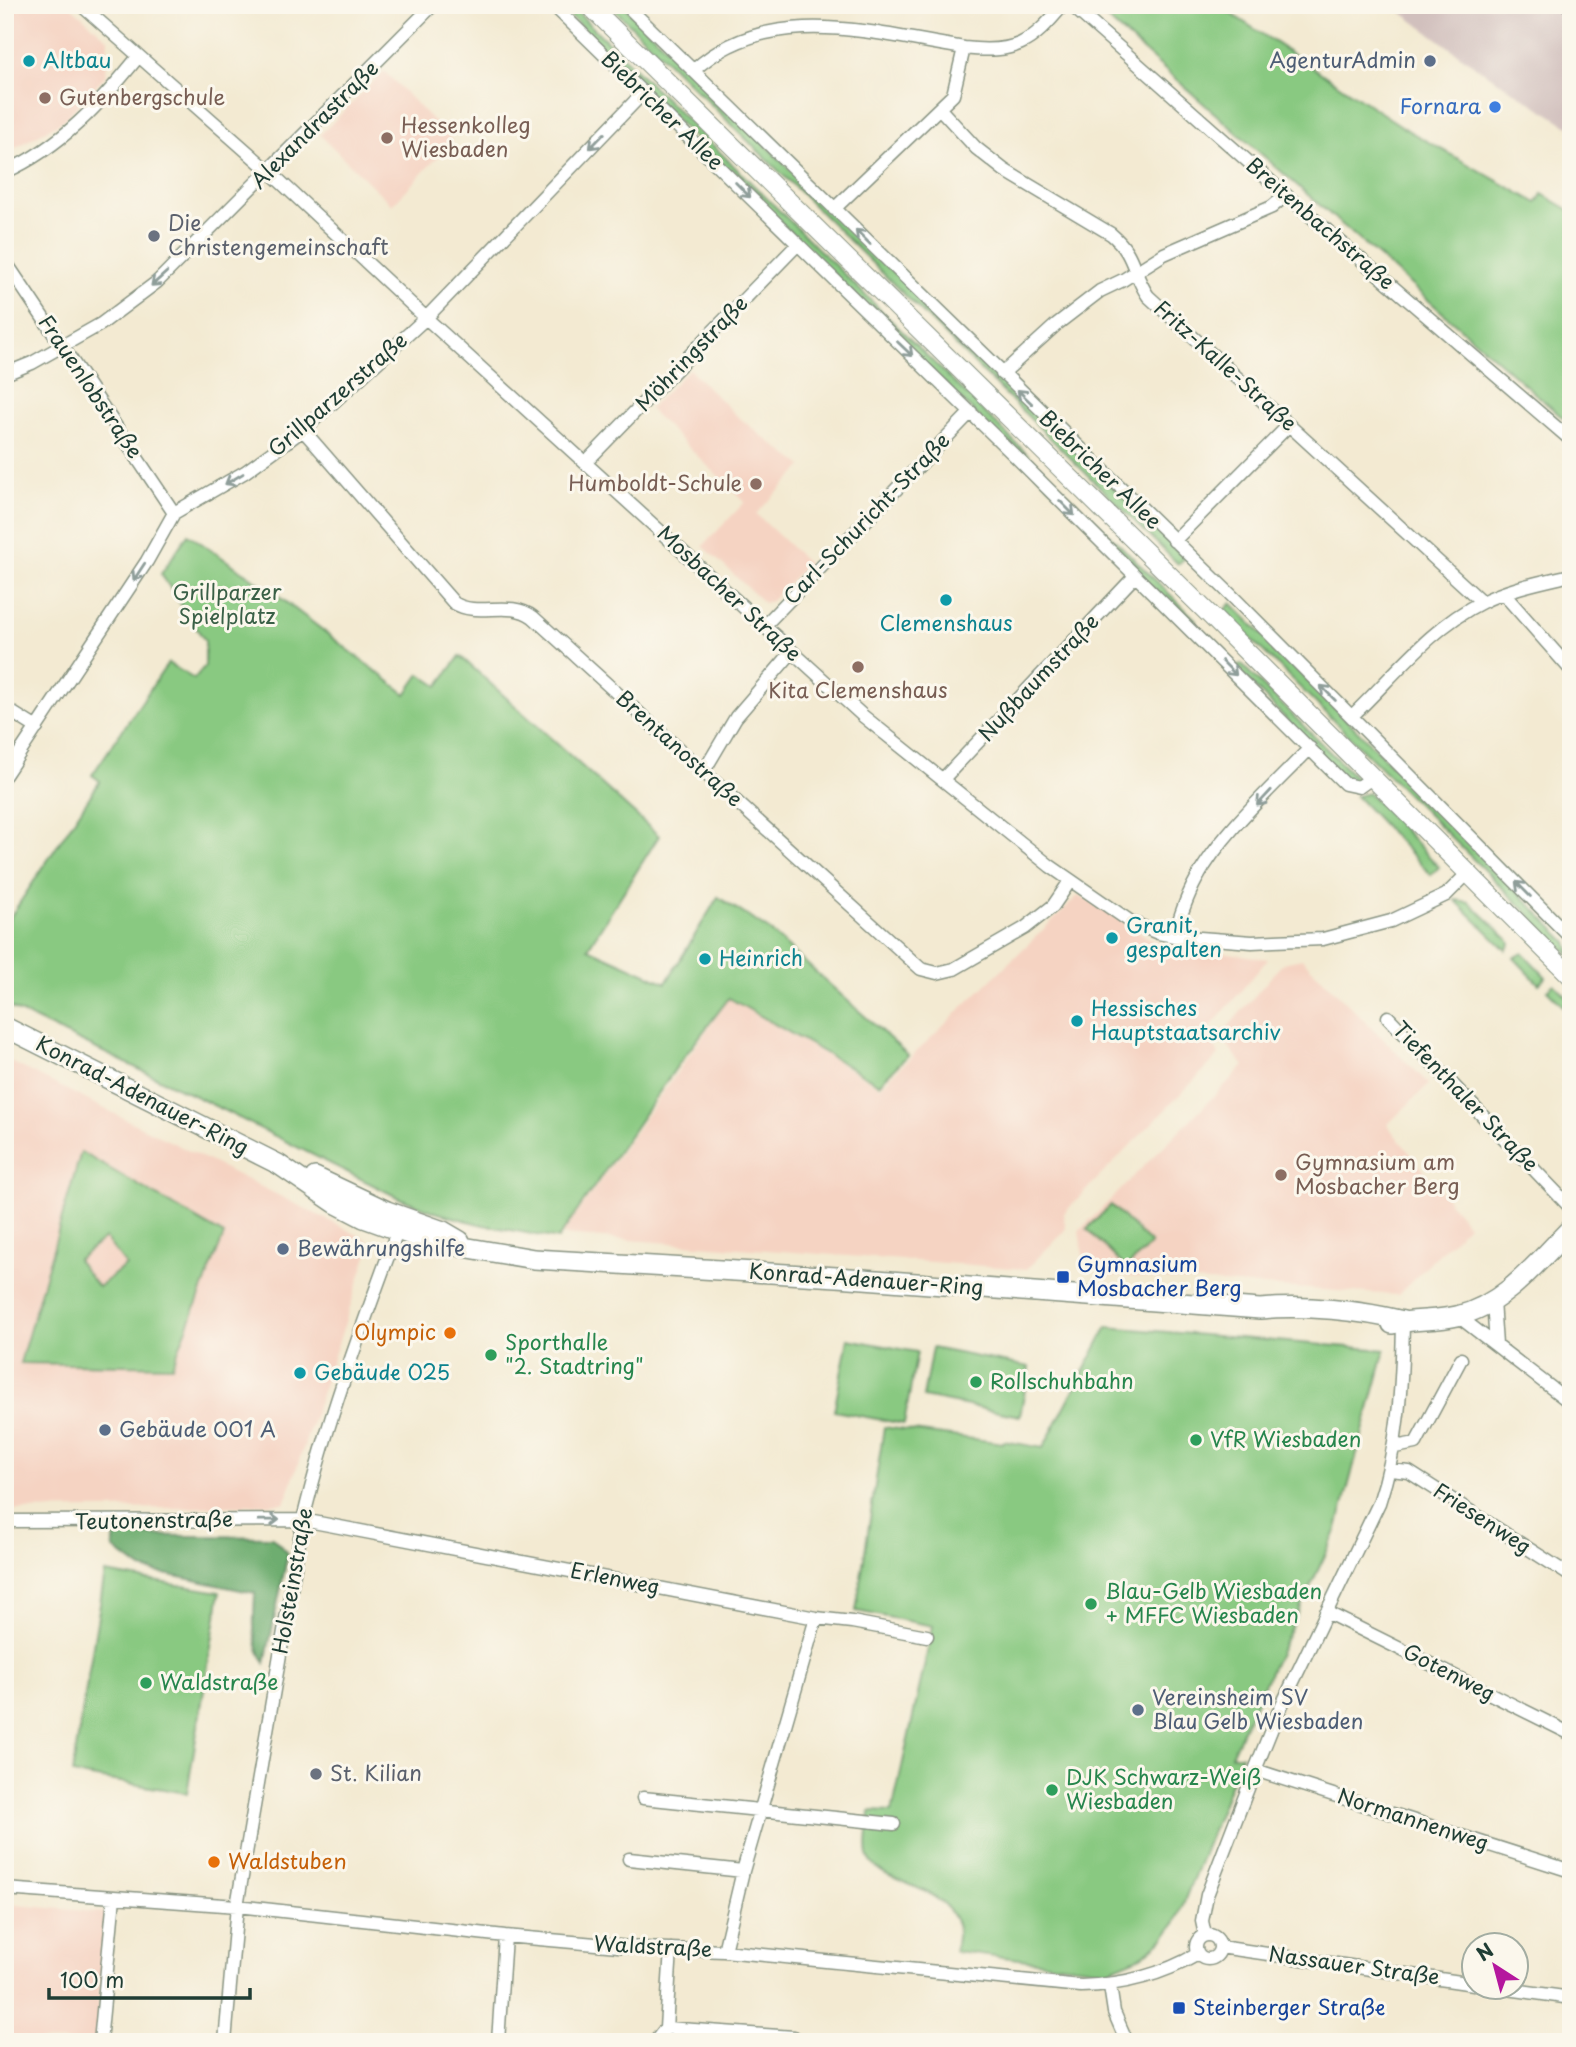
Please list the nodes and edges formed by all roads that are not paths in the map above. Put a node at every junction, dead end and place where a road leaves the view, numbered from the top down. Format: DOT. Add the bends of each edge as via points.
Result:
graph roads {
  1 [pos="81,5"];
  2 [pos="433,5"];
  3 [pos="554,5"];
  4 [pos="589,5"];
  5 [pos="626,5"];
  6 [pos="1063,5"];
  7 [pos="1071,5"];
  8 [pos="964,48"];
  9 [pos="138,57"];
  10 [pos="694,71"];
  11 [pos="644,92"];
  12 [pos="940,109"];
  13 [pos="269,171"];
  14 [pos="5,172"];
  15 [pos="1286,195"];
  16 [pos="834,208"];
  17 [pos="797,245"];
  18 [pos="5,261"];
  19 [pos="1135,272"];
  20 [pos="426,318"];
  21 [pos="63,346"];
  22 [pos="5,374"];
  23 [pos="1002,374"];
  24 [pos="971,412"];
  25 [pos="1289,425"];
  26 [pos="303,430"];
  27 [pos="1571,440"];
  28 [pos="586,462"];
  29 [pos="174,513"];
  30 [pos="1174,541"];
  31 [pos="1571,575"];
  32 [pos="1135,576"];
  33 [pos="1503,593"];
  34 [pos="1482,602"];
  35 [pos="764,626"];
  36 [pos="792,652"];
  37 [pos="1571,670"];
  38 [pos="5,708"];
  39 [pos="1352,716"];
  40 [pos="37,728"];
  41 [pos="1310,748"];
  42 [pos="704,771"];
  43 [pos="5,775"];
  44 [pos="1373,777"];
  45 [pos="943,779"];
  46 [pos="1467,874"];
  47 [pos="1070,881"];
  48 [pos="1174,936"];
  49 [pos="1571,938"];
  50 [pos="1571,976"];
  51 [pos="1388,1017"];
  52 [pos="5,1027"];
  53 [pos="1571,1208"];
  54 [pos="400,1224"];
  55 [pos="1571,1228"];
  56 [pos="1493,1301"];
  57 [pos="1458,1316"];
  58 [pos="1403,1321"];
  59 [pos="1496,1345"];
  60 [pos="1461,1359"];
  61 [pos="1571,1403"];
  62 [pos="1395,1447"];
  63 [pos="1390,1470"];
  64 [pos="303,1520"];
  65 [pos="5,1521"];
  66 [pos="1571,1576"];
  67 [pos="1326,1612"];
  68 [pos="817,1618"];
  69 [pos="927,1636"];
  70 [pos="1571,1734"];
  71 [pos="1255,1770"];
  72 [pos="643,1798"];
  73 [pos="760,1809"];
  74 [pos="894,1824"];
  75 [pos="629,1859"];
  76 [pos="743,1871"];
  77 [pos="1571,1871"];
  78 [pos="5,1889"];
  79 [pos="114,1897"];
  80 [pos="237,1906"];
  81 [pos="1205,1935"];
  82 [pos="505,1936"];
  83 [pos="1226,1948"];
  84 [pos="671,1949"];
  85 [pos="724,1951"];
  86 [pos="1198,1954"];
  87 [pos="1460,1982"];
  88 [pos="1110,1986"];
  89 [pos="1530,1992"];
  90 [pos="1571,1998"];
  91 [pos="666,2028"];
  92 [pos="794,2037"];
  93 [pos="100,2042"];
  94 [pos="225,2042"];
  95 [pos="498,2042"];
  96 [pos="655,2042"];
  97 [pos="1127,2042"];
  1 -- 9 [label="street, Mosbacher Straße"];
  2 -- 13 [label="street, Alexandrastraße"];
  3 -- 11 [label="street, Biebricher Allee"];
  4 -- 44 [label="main road, Biebricher Allee"];
  5 -- 10 [label="street, Biebricher Allee"];
  6 -- 8 [label="street" via="1043,28 1016,46 994,51"];
  7 -- 15 [label="street, Breitenbachstraße"];
  8 -- 10 [label="street" via="811,26 732,44"];
  8 -- 12 [label="street" via="955,91"];
  9 -- 13 [label="street, Mosbacher Straße"];
  9 -- 14 [label="street" via="75,126"];
  10 -- 16 [label="street, Biebricher Allee"];
  11 -- 17 [label="street, Biebricher Allee, one-way"];
  11 -- 20 [label="street, Grillparzerstraße, one-way"];
  12 -- 16 [label="street"];
  12 -- 19 [label="street, Fritz-Kalle-Straße" via="995,163 1121,243"];
  13 -- 20 [label="street, Mosbacher Straße"];
  13 -- 21 [label="street, Alexandrastraße, one-way" via="157,282 115,315"];
  15 -- 19 [label="street" via="1272,207 1164,254"];
  15 -- 27 [label="street, Breitenbachstraße"];
  23 -- 16 [label="street, Biebricher Allee, one-way"];
  17 -- 24 [label="street, Biebricher Allee, one-way"];
  17 -- 28 [label="street, Möhringstraße"];
  18 -- 21 [label="street, Frauenlobstraße"];
  19 -- 23 [label="street" via="1079,306"];
  19 -- 25 [label="street, Fritz-Kalle-Straße" via="1148,296"];
  20 -- 26 [label="street, Grillparzerstraße"];
  20 -- 28 [label="street, Mosbacher Straße"];
  21 -- 22 [label="street, Alexandrastraße"];
  21 -- 29 [label="street, Frauenlobstraße"];
  30 -- 23 [label="street, Biebricher Allee, one-way"];
  24 -- 32 [label="street, Biebricher Allee, one-way"];
  24 -- 35 [label="street, Carl-Schuricht-Straße"];
  25 -- 30 [label="street"];
  25 -- 34 [label="street, Fritz-Kalle-Straße"];
  26 -- 29 [label="street, Grillparzerstraße, one-way" via="245,472"];
  26 -- 42 [label="street, Brentanostraße" via="454,603 466,609 517,608 528,613"];
  28 -- 35 [label="street, Mosbacher Straße"];
  29 -- 40 [label="street, one-way"];
  39 -- 30 [label="street, Biebricher Allee, one-way"];
  31 -- 33 [label="street"];
  32 -- 41 [label="street, Biebricher Allee, one-way"];
  32 -- 45 [label="street, Nußbaumstraße"];
  33 -- 34 [label="street"];
  33 -- 37 [label="street"];
  34 -- 39 [label="street" via="1444,627"];
  35 -- 36 [label="street, Mosbacher Straße"];
  36 -- 42 [label="street" via="736,717"];
  36 -- 45 [label="street, Mosbacher Straße"];
  38 -- 40 [label="street"];
  49 -- 39 [label="street, Biebricher Allee, one-way"];
  40 -- 43 [label="street"];
  41 -- 44 [label="street, Biebricher Allee" via="1345,784 1359,787"];
  41 -- 48 [label="street, one-way" via="1207,861 1186,900"];
  42 -- 47 [label="street, Brentanostraße" via="914,965 929,973 954,969 1025,928 1053,906"];
  44 -- 46 [label="main road, Biebricher Allee"];
  45 -- 47 [label="street, Mosbacher Straße"];
  46 -- 48 [label="street, Mosbacher Straße" via="1446,895 1391,921 1323,939 1261,942"];
  46 -- 50 [label="main road, Biebricher Allee"];
  47 -- 48 [label="street, Mosbacher Straße" via="1131,922"];
  51 -- 53 [label="street, Tiefenthaler Straße"];
  52 -- 54 [label="main road, Konrad-Adenauer-Ring" via="278,1164 365,1218"];
  54 -- 58 [label="main road, Konrad-Adenauer-Ring" via="428,1241 554,1261 1260,1309 1282,1316 1372,1326"];
  54 -- 64 [label="street, Holsteinstraße" via="338,1400"];
  55 -- 56 [label="main road, Konrad-Adenauer-Ring"];
  56 -- 57 [label="main road, Konrad-Adenauer-Ring"];
  56 -- 59 [label="street"];
  57 -- 58 [label="main road, Konrad-Adenauer-Ring"];
  57 -- 59 [label="street"];
  58 -- 62 [label="street"];
  59 -- 61 [label="street"];
  60 -- 62 [label="street" via="1416,1443"];
  62 -- 63 [label="street"];
  63 -- 66 [label="street, Friesenweg" via="1409,1472"];
  63 -- 67 [label="street" via="1379,1503"];
  65 -- 64 [label="street, Teutonenstraße, one-way"];
  64 -- 68 [label="street, Erlenweg"];
  64 -- 80 [label="street, Holsteinstraße"];
  67 -- 70 [label="street, Gotenweg"];
  67 -- 71 [label="street"];
  68 -- 69 [label="street, Erlenweg"];
  68 -- 73 [label="street"];
  71 -- 77 [label="street, Normannenweg"];
  71 -- 81 [label="street" via="1208,1895 1202,1921"];
  72 -- 73 [label="street"];
  73 -- 74 [label="street"];
  73 -- 76 [label="street"];
  75 -- 76 [label="street"];
  76 -- 85 [label="street"];
  78 -- 79 [label="street, Waldstraße"];
  79 -- 80 [label="street, Waldstraße"];
  79 -- 93 [label="street"];
  80 -- 82 [label="street, Waldstraße"];
  80 -- 94 [label="street, Holsteinstraße"];
  81 -- 83 [label="street" via="1216,1937"];
  81 -- 86 [label="street" via="1196,1942"];
  82 -- 84 [label="street, Waldstraße"];
  82 -- 95 [label="street"];
  83 -- 86 [label="street" via="1211,1958"];
  83 -- 87 [label="street, Nassauer Straße"];
  84 -- 85 [label="street, Waldstraße"];
  84 -- 91 [label="street"];
  85 -- 88 [label="street, Waldstraße"];
  86 -- 88 [label="street, Waldstraße"];
  88 -- 97 [label="street" via="1114,2012"];
  89 -- 90 [label="street"];
  91 -- 92 [label="street"];
  91 -- 96 [label="street"];
}
